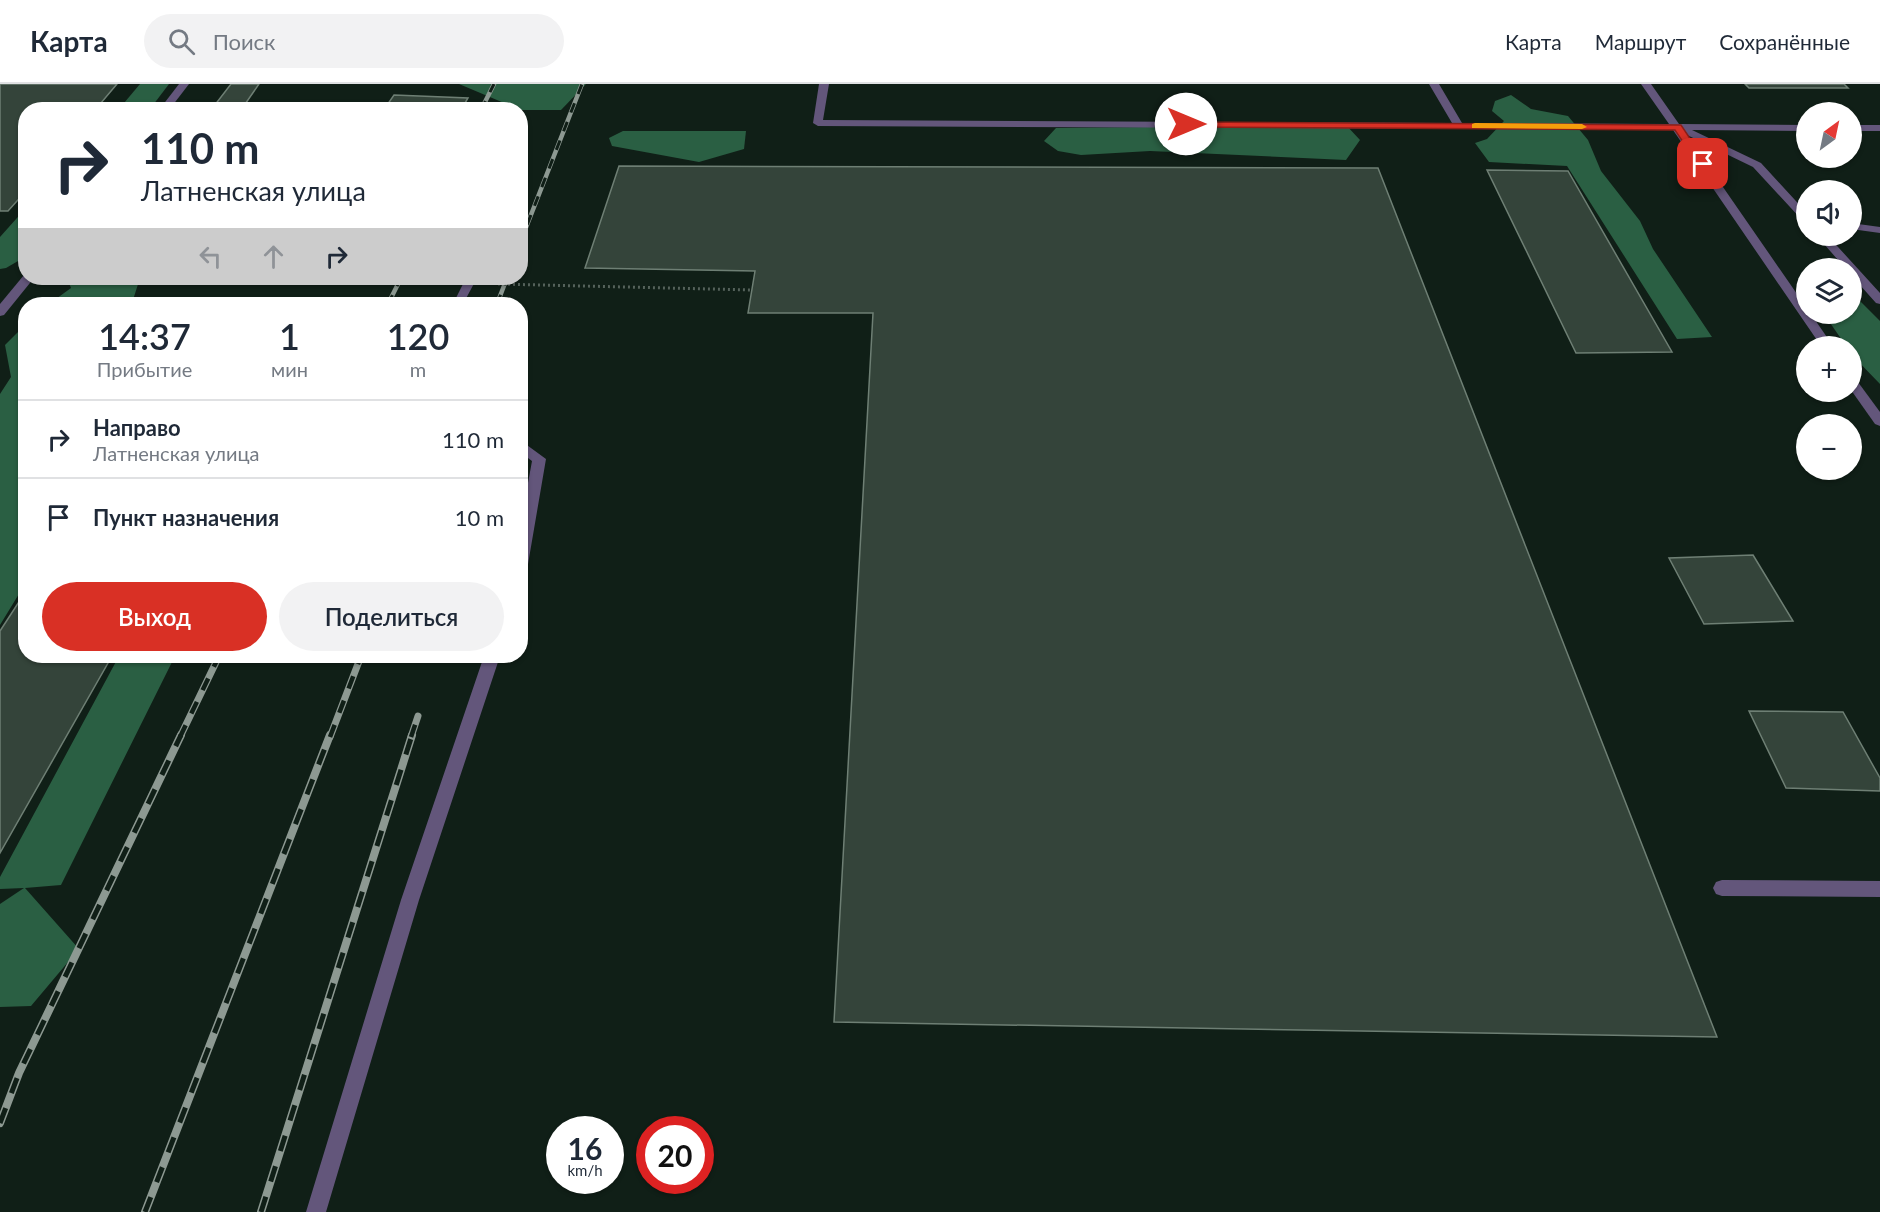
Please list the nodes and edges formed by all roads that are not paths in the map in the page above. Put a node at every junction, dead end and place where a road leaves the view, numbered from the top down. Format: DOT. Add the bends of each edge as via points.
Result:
graph roads {
  1 [pos="184,84"];
  2 [pos="824,84"];
  3 [pos="1434,84"];
  4 [pos="1646,84"];
  5 [pos="170,102"];
  6 [pos="1459,126"];
  7 [pos="1678,127"];
  8 [pos="1796,128"];
  9 [pos="1862,128"];
  10 [pos="1880,128"];
  11 [pos="1796,207"];
  12 [pos="1862,228"];
  13 [pos="1880,230"];
  14 [pos="1830,246"];
  15 [pos="22,285"];
  16 [pos="1880,300"];
  17 [pos="0,312"];
  18 [pos="1820,336"];
  19 [pos="1862,396"];
  20 [pos="1880,421"];
  21 [pos="528,451"];
  22 [pos="528,523"];
  23 [pos="490,663"];
  24 [pos="1722,888"];
  25 [pos="1880,889"];
  26 [pos="316,1212"];
  1 -- 5 [label="street"];
  2 -- 6 [label="street" via="818,123"];
  3 -- 6 [label="street"];
  4 -- 7 [label="street"];
  6 -- 7 [label="street"];
  7 -- 8 [label="street"];
  7 -- 11 [label="street" via="1757,165"];
  7 -- 18 [label="street"];
  9 -- 10 [label="street"];
  12 -- 13 [label="street"];
  14 -- 16 [label="street"];
  15 -- 17 [label="street"];
  19 -- 20 [label="street"];
  21 -- 22 [label="street" via="539,459"];
  23 -- 26 [label="street" via="410,900"];
  24 -- 25 [label="street"];
}
